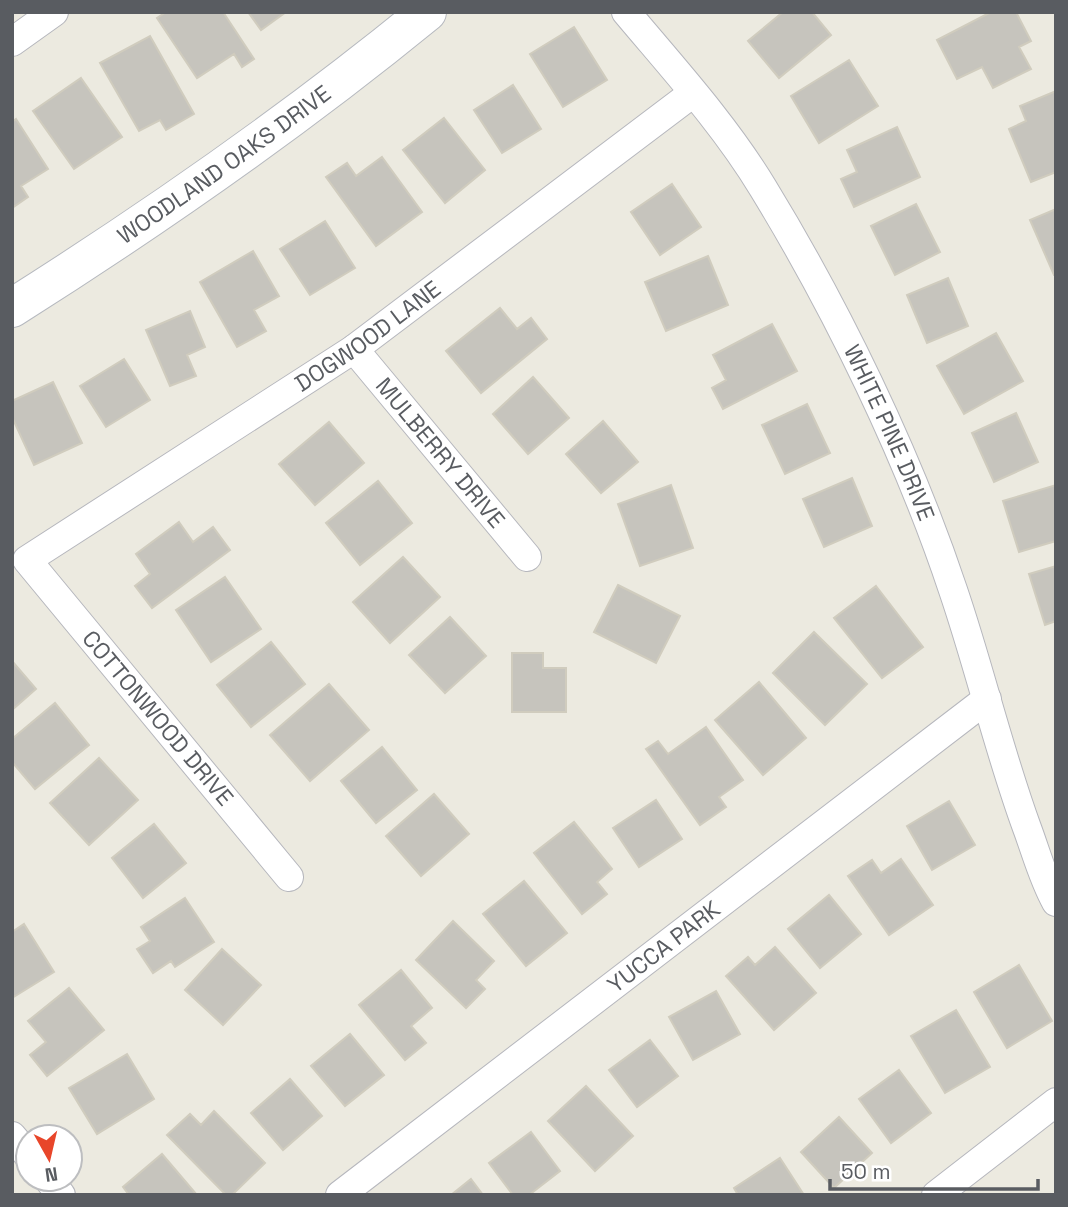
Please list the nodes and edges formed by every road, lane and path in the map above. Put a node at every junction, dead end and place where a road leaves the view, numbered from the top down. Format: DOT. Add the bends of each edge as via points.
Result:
graph roads {
  1 [pos="54,12"];
  2 [pos="626,12"];
  3 [pos="407,19"];
  4 [pos="12,43"];
  5 [pos="694,93"];
  6 [pos="12,308"];
  7 [pos="354,349"];
  8 [pos="527,557"];
  9 [pos="27,560"];
  10 [pos="987,699"];
  11 [pos="289,877"];
  12 [pos="1056,902"];
  13 [pos="1056,1102"];
  14 [pos="340,1195"];
  15 [pos="936,1195"];
  1 -- 4 [label="street"];
  2 -- 5 [label="street, WHITE PINE DRIVE"];
  3 -- 6 [label="street, WOODLAND OAKS DRIVE" via="258,144 137,230"];
  5 -- 7 [label="street, DOGWOOD LANE"];
  5 -- 10 [label="street, WHITE PINE DRIVE" via="762,186 820,289 891,432 953,587"];
  7 -- 8 [label="street, MULBERRY DRIVE"];
  7 -- 9 [label="street, DOGWOOD LANE"];
  9 -- 11 [label="street, COTTONWOOD DRIVE"];
  10 -- 12 [label="street, WHITE PINE DRIVE" via="1003,761"];
  10 -- 14 [label="street, YUCCA PARK"];
  13 -- 15 [label="street"];
}
